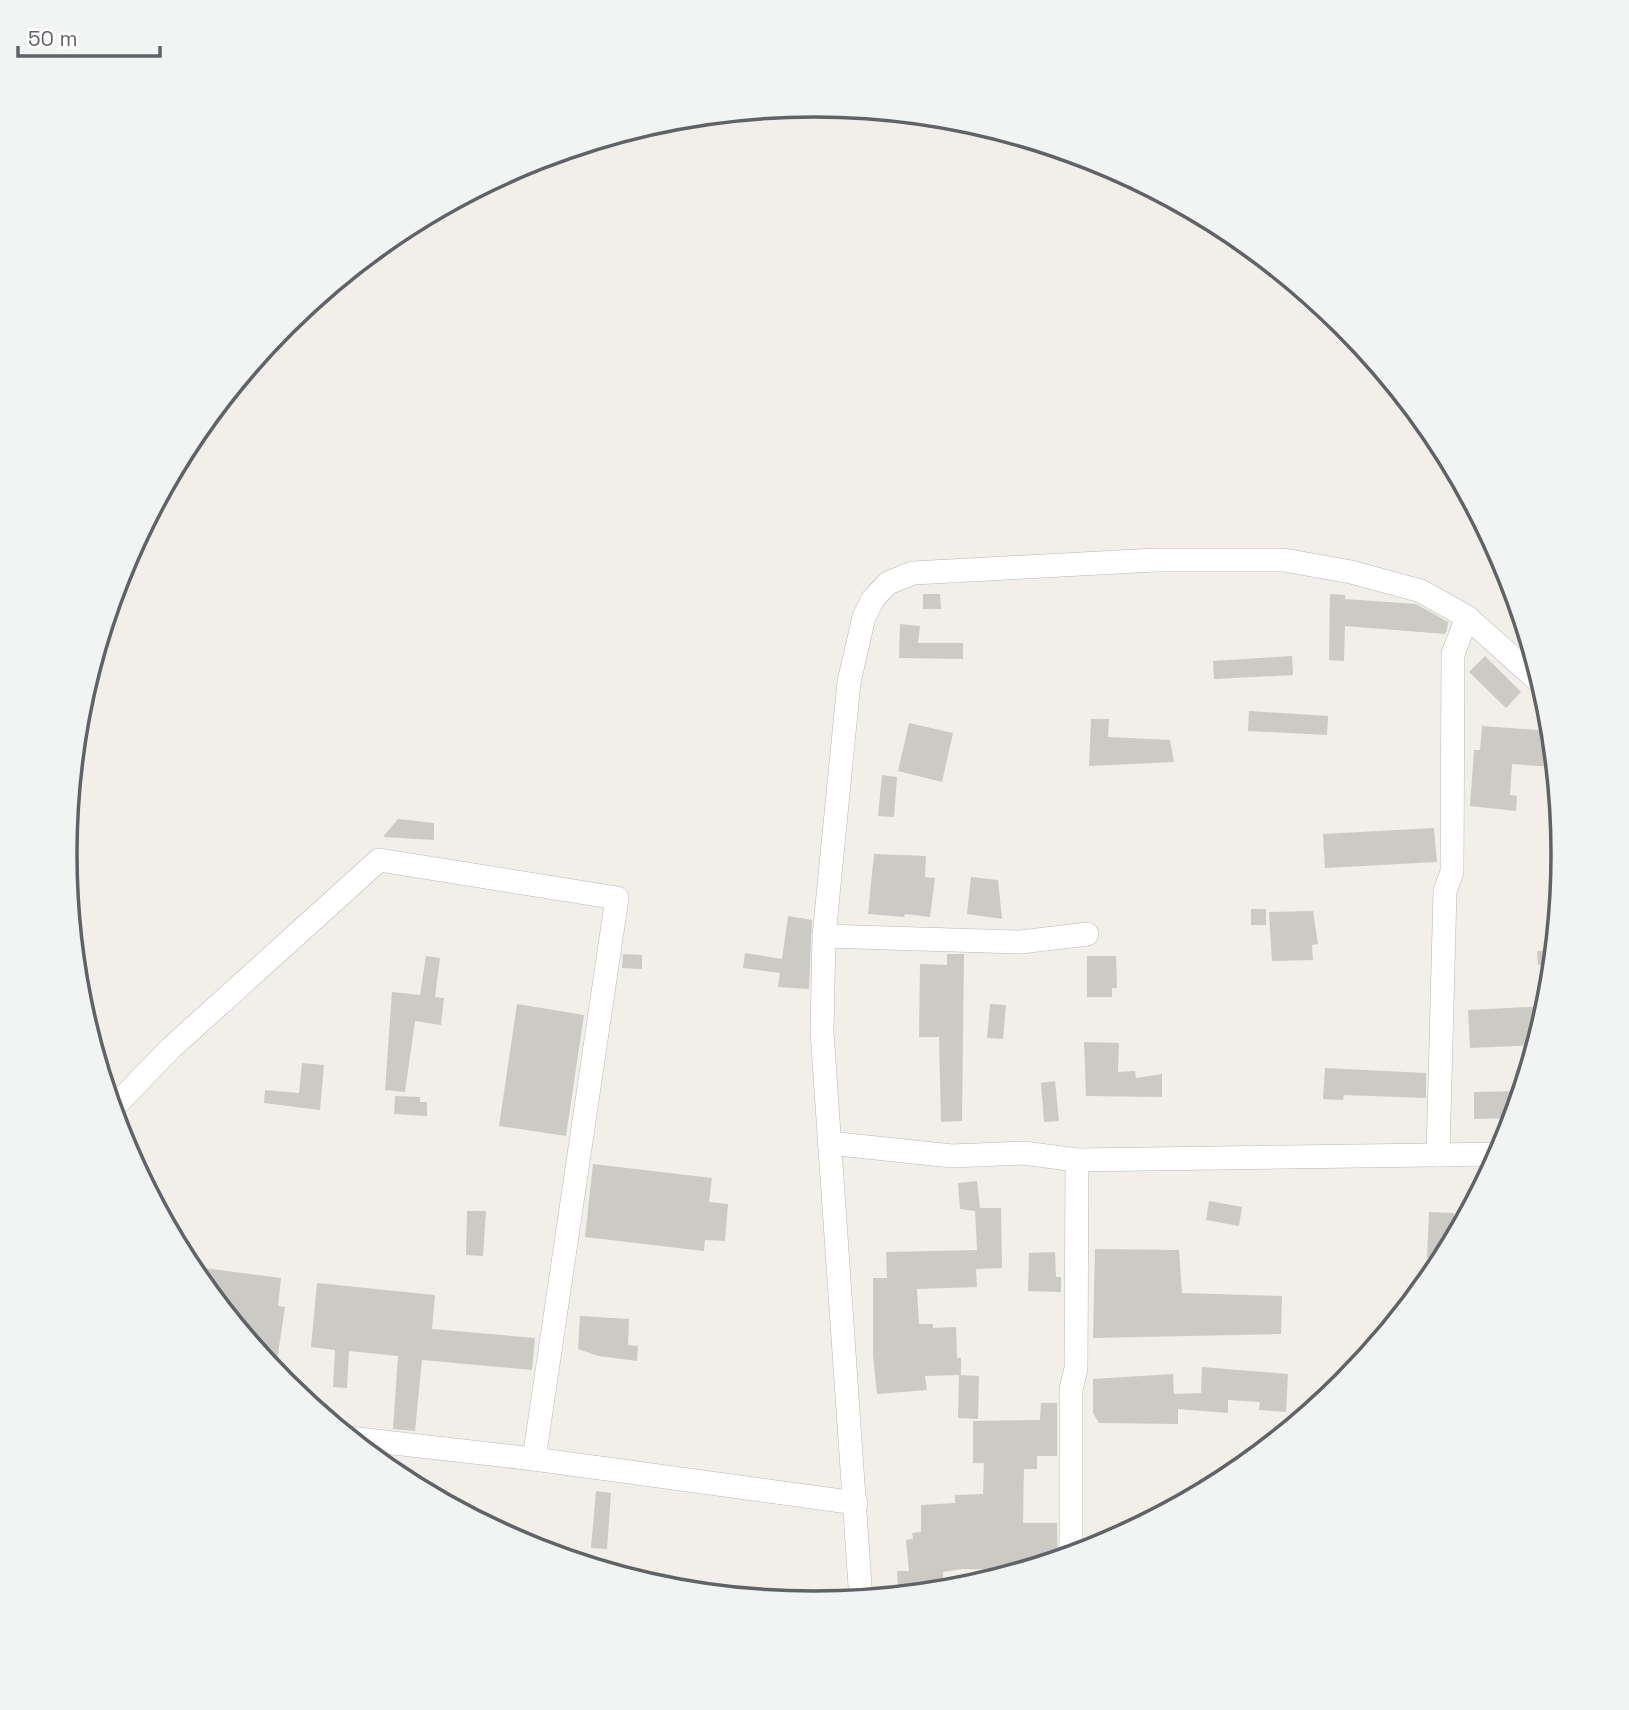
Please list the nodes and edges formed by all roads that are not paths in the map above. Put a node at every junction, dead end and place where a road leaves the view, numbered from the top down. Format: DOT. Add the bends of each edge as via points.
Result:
graph roads {
  1 [pos="1467,617"];
  2 [pos="1529,672"];
  3 [pos="1087,934"];
  4 [pos="824,936"];
  5 [pos="120,1102"];
  6 [pos="829,1143"];
  7 [pos="1488,1154"];
  8 [pos="1438,1155"];
  9 [pos="1077,1160"];
  10 [pos="366,1440"];
  11 [pos="534,1459"];
  12 [pos="856,1503"];
  13 [pos="1071,1546"];
  14 [pos="861,1591"];
  1 -- 2 [label="street"];
  1 -- 4 [label="street" via="1421,591 1284,560 1155,560 913,573 888,583 863,617 849,682"];
  1 -- 8 [label="street" via="1453,654 1452,872 1445,891"];
  3 -- 4 [label="street" via="1021,942"];
  4 -- 6 [label="street" via="822,1032"];
  5 -- 11 [label="street" via="171,1048 379,860 617,898"];
  6 -- 9 [label="street" via="952,1156 1023,1153"];
  6 -- 12 [label="street"];
  7 -- 8 [label="street"];
  8 -- 9 [label="street"];
  9 -- 13 [label="street"];
  10 -- 11 [label="street"];
  11 -- 12 [label="street"];
  12 -- 14 [label="street"];
}
